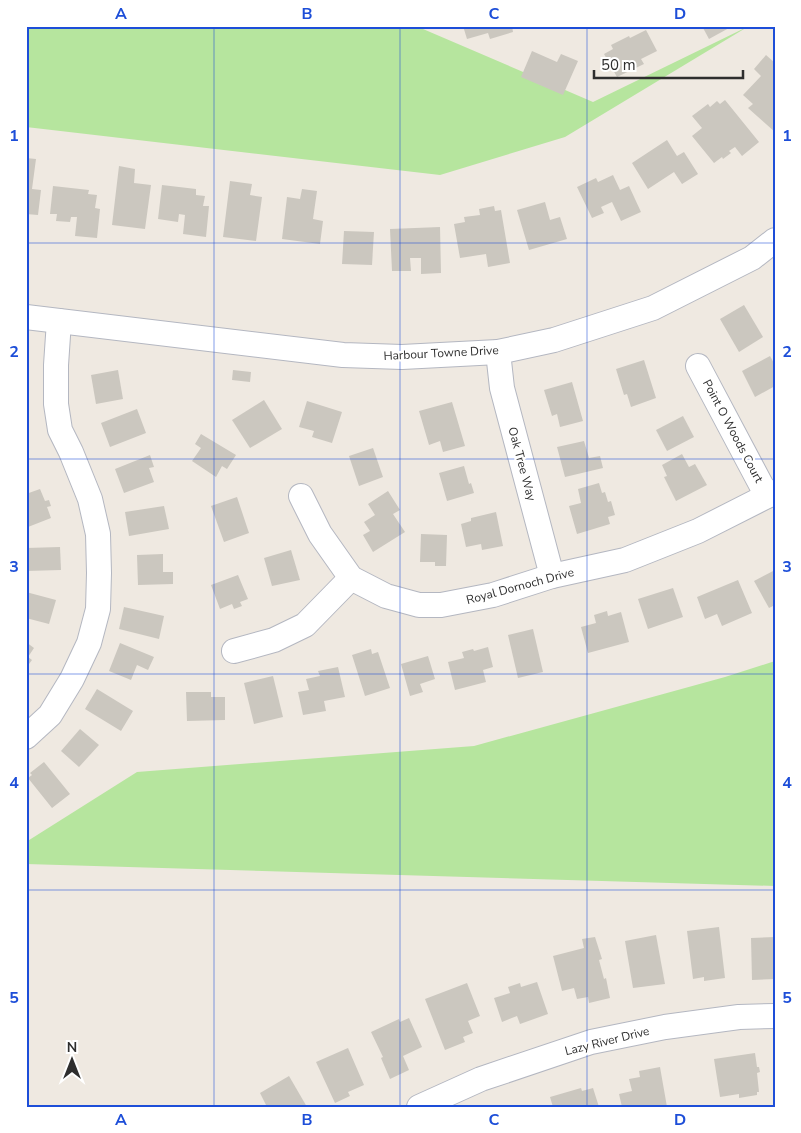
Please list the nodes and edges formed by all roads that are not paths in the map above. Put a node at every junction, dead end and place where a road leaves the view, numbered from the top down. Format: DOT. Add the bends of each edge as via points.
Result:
graph roads {
  1 [pos="775,240"];
  2 [pos="26,317"];
  3 [pos="59,321"];
  4 [pos="498,352"];
  5 [pos="698,366"];
  6 [pos="771,494"];
  7 [pos="301,496"];
  8 [pos="552,576"];
  9 [pos="351,578"];
  10 [pos="234,651"];
  11 [pos="26,737"];
  12 [pos="775,1016"];
  13 [pos="419,1107"];
  1 -- 4 [label="street, Harbour Towne Drive" via="752,258 653,308 554,340"];
  2 -- 3 [label="street, Harbour Towne Drive"];
  3 -- 4 [label="street, Harbour Towne Drive" via="344,355 402,358"];
  3 -- 11 [label="street" via="56,404 60,430 90,499 98,534 98,608 89,643 72,679 50,715"];
  4 -- 8 [label="street, Oak Tree Way" via="502,388"];
  5 -- 6 [label="street, Point O Woods Court"];
  6 -- 8 [label="street, Royal Dornoch Drive" via="698,531 625,560"];
  7 -- 9 [label="street, Royal Dornoch Drive" via="320,534"];
  8 -- 9 [label="street, Royal Dornoch Drive" via="493,595 441,605 419,605 386,596"];
  9 -- 10 [label="street" via="305,625 274,640"];
  12 -- 13 [label="street, Lazy River Drive" via="738,1017 666,1027 591,1042 481,1079"];
}
